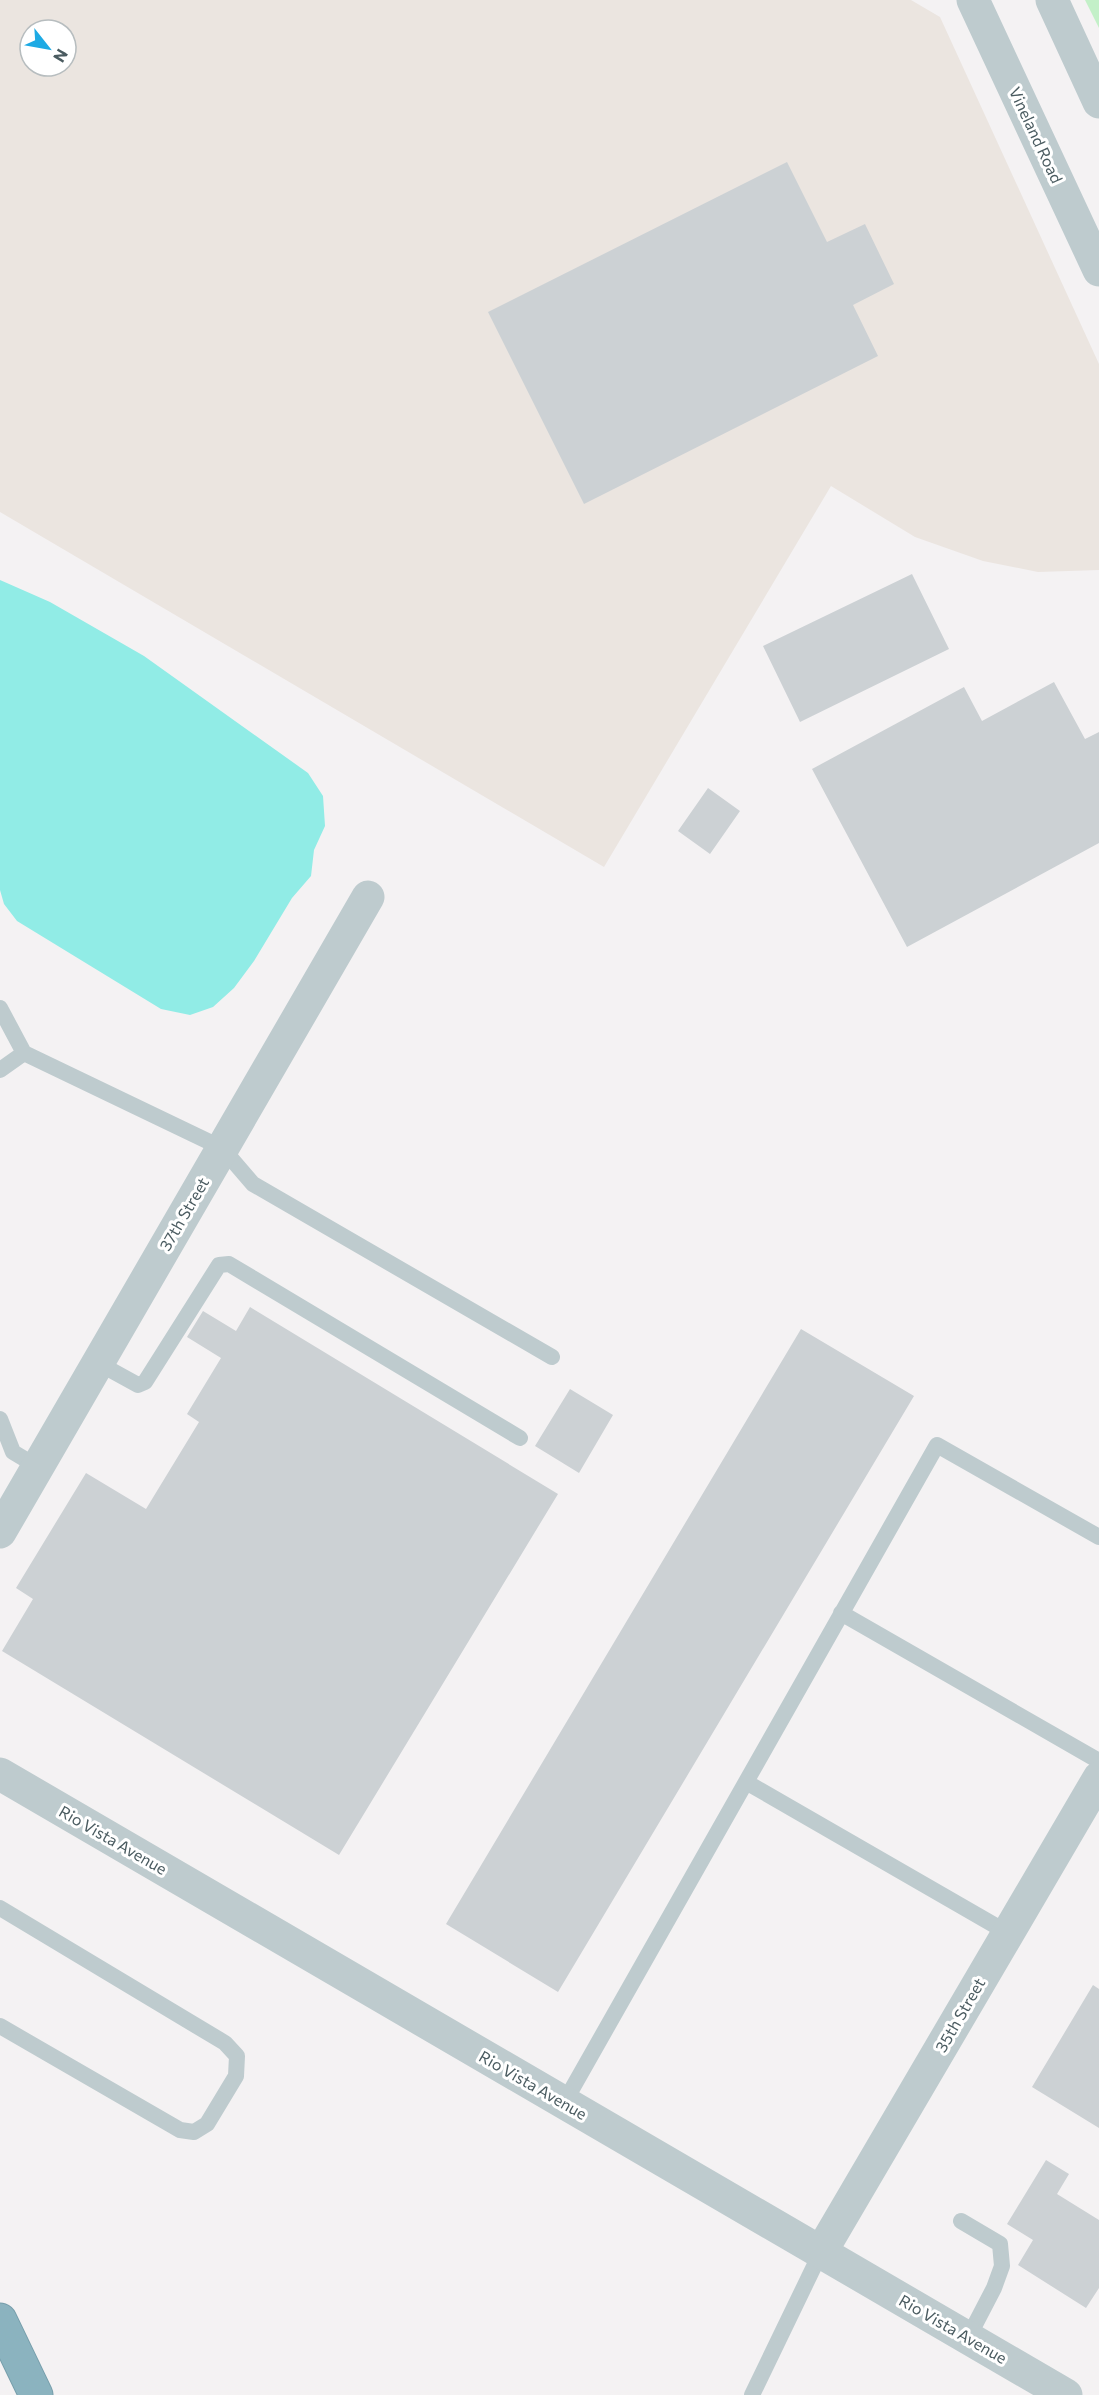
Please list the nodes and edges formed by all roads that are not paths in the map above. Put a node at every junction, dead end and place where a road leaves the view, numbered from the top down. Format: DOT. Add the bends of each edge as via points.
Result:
graph roads {
  1 [pos="973,0"];
  2 [pos="1052,0"];
  3 [pos="1099,102"];
  4 [pos="1099,270"];
  5 [pos="368,897"];
  6 [pos="0,1008"];
  7 [pos="24,1053"];
  8 [pos="0,1070"];
  9 [pos="222,1148"];
  10 [pos="552,1357"];
  11 [pos="98,1363"];
  12 [pos="0,1419"];
  13 [pos="520,1438"];
  14 [pos="3,1442"];
  15 [pos="38,1467"];
  16 [pos="0,1532"];
  17 [pos="1099,1537"];
  18 [pos="842,1613"];
  19 [pos="0,1774"];
  20 [pos="1097,1780"];
  21 [pos="746,1782"];
  22 [pos="0,1908"];
  23 [pos="1008,1933"];
  24 [pos="0,2026"];
  25 [pos="564,2103"];
  26 [pos="961,2221"];
  27 [pos="821,2252"];
  28 [pos="0,2320"];
  29 [pos="968,2338"];
  30 [pos="36,2395"];
  31 [pos="752,2395"];
  32 [pos="1066,2395"];
  1 -- 4 [label="street, Vineland Road"];
  2 -- 3 [label="street"];
  5 -- 9 [label="street, 37th Street"];
  6 -- 7 [label="lane"];
  7 -- 8 [label="lane"];
  7 -- 9 [label="lane"];
  9 -- 10 [label="lane" via="253,1184"];
  9 -- 11 [label="street, 37th Street"];
  11 -- 13 [label="lane" via="138,1384 145,1383 219,1265 229,1264"];
  11 -- 15 [label="street, 37th Street"];
  12 -- 14 [label="lane"];
  14 -- 15 [label="lane"];
  15 -- 16 [label="street, 37th Street"];
  17 -- 18 [label="lane" via="937,1444"];
  18 -- 20 [label="lane"];
  18 -- 21 [label="lane"];
  19 -- 25 [label="street, Rio Vista Avenue"];
  20 -- 23 [label="street, 35th Street"];
  21 -- 23 [label="lane"];
  21 -- 25 [label="lane"];
  22 -- 24 [label="lane" via="225,2043 237,2056 236,2076 207,2124 194,2132 180,2130"];
  23 -- 27 [label="street, 35th Street"];
  25 -- 27 [label="street, Rio Vista Avenue"];
  26 -- 29 [label="lane" via="1000,2244 1002,2266"];
  27 -- 29 [label="street, Rio Vista Avenue"];
  27 -- 31 [label="lane"];
  28 -- 30 [label="highway"];
  29 -- 32 [label="street, Rio Vista Avenue"];
}
